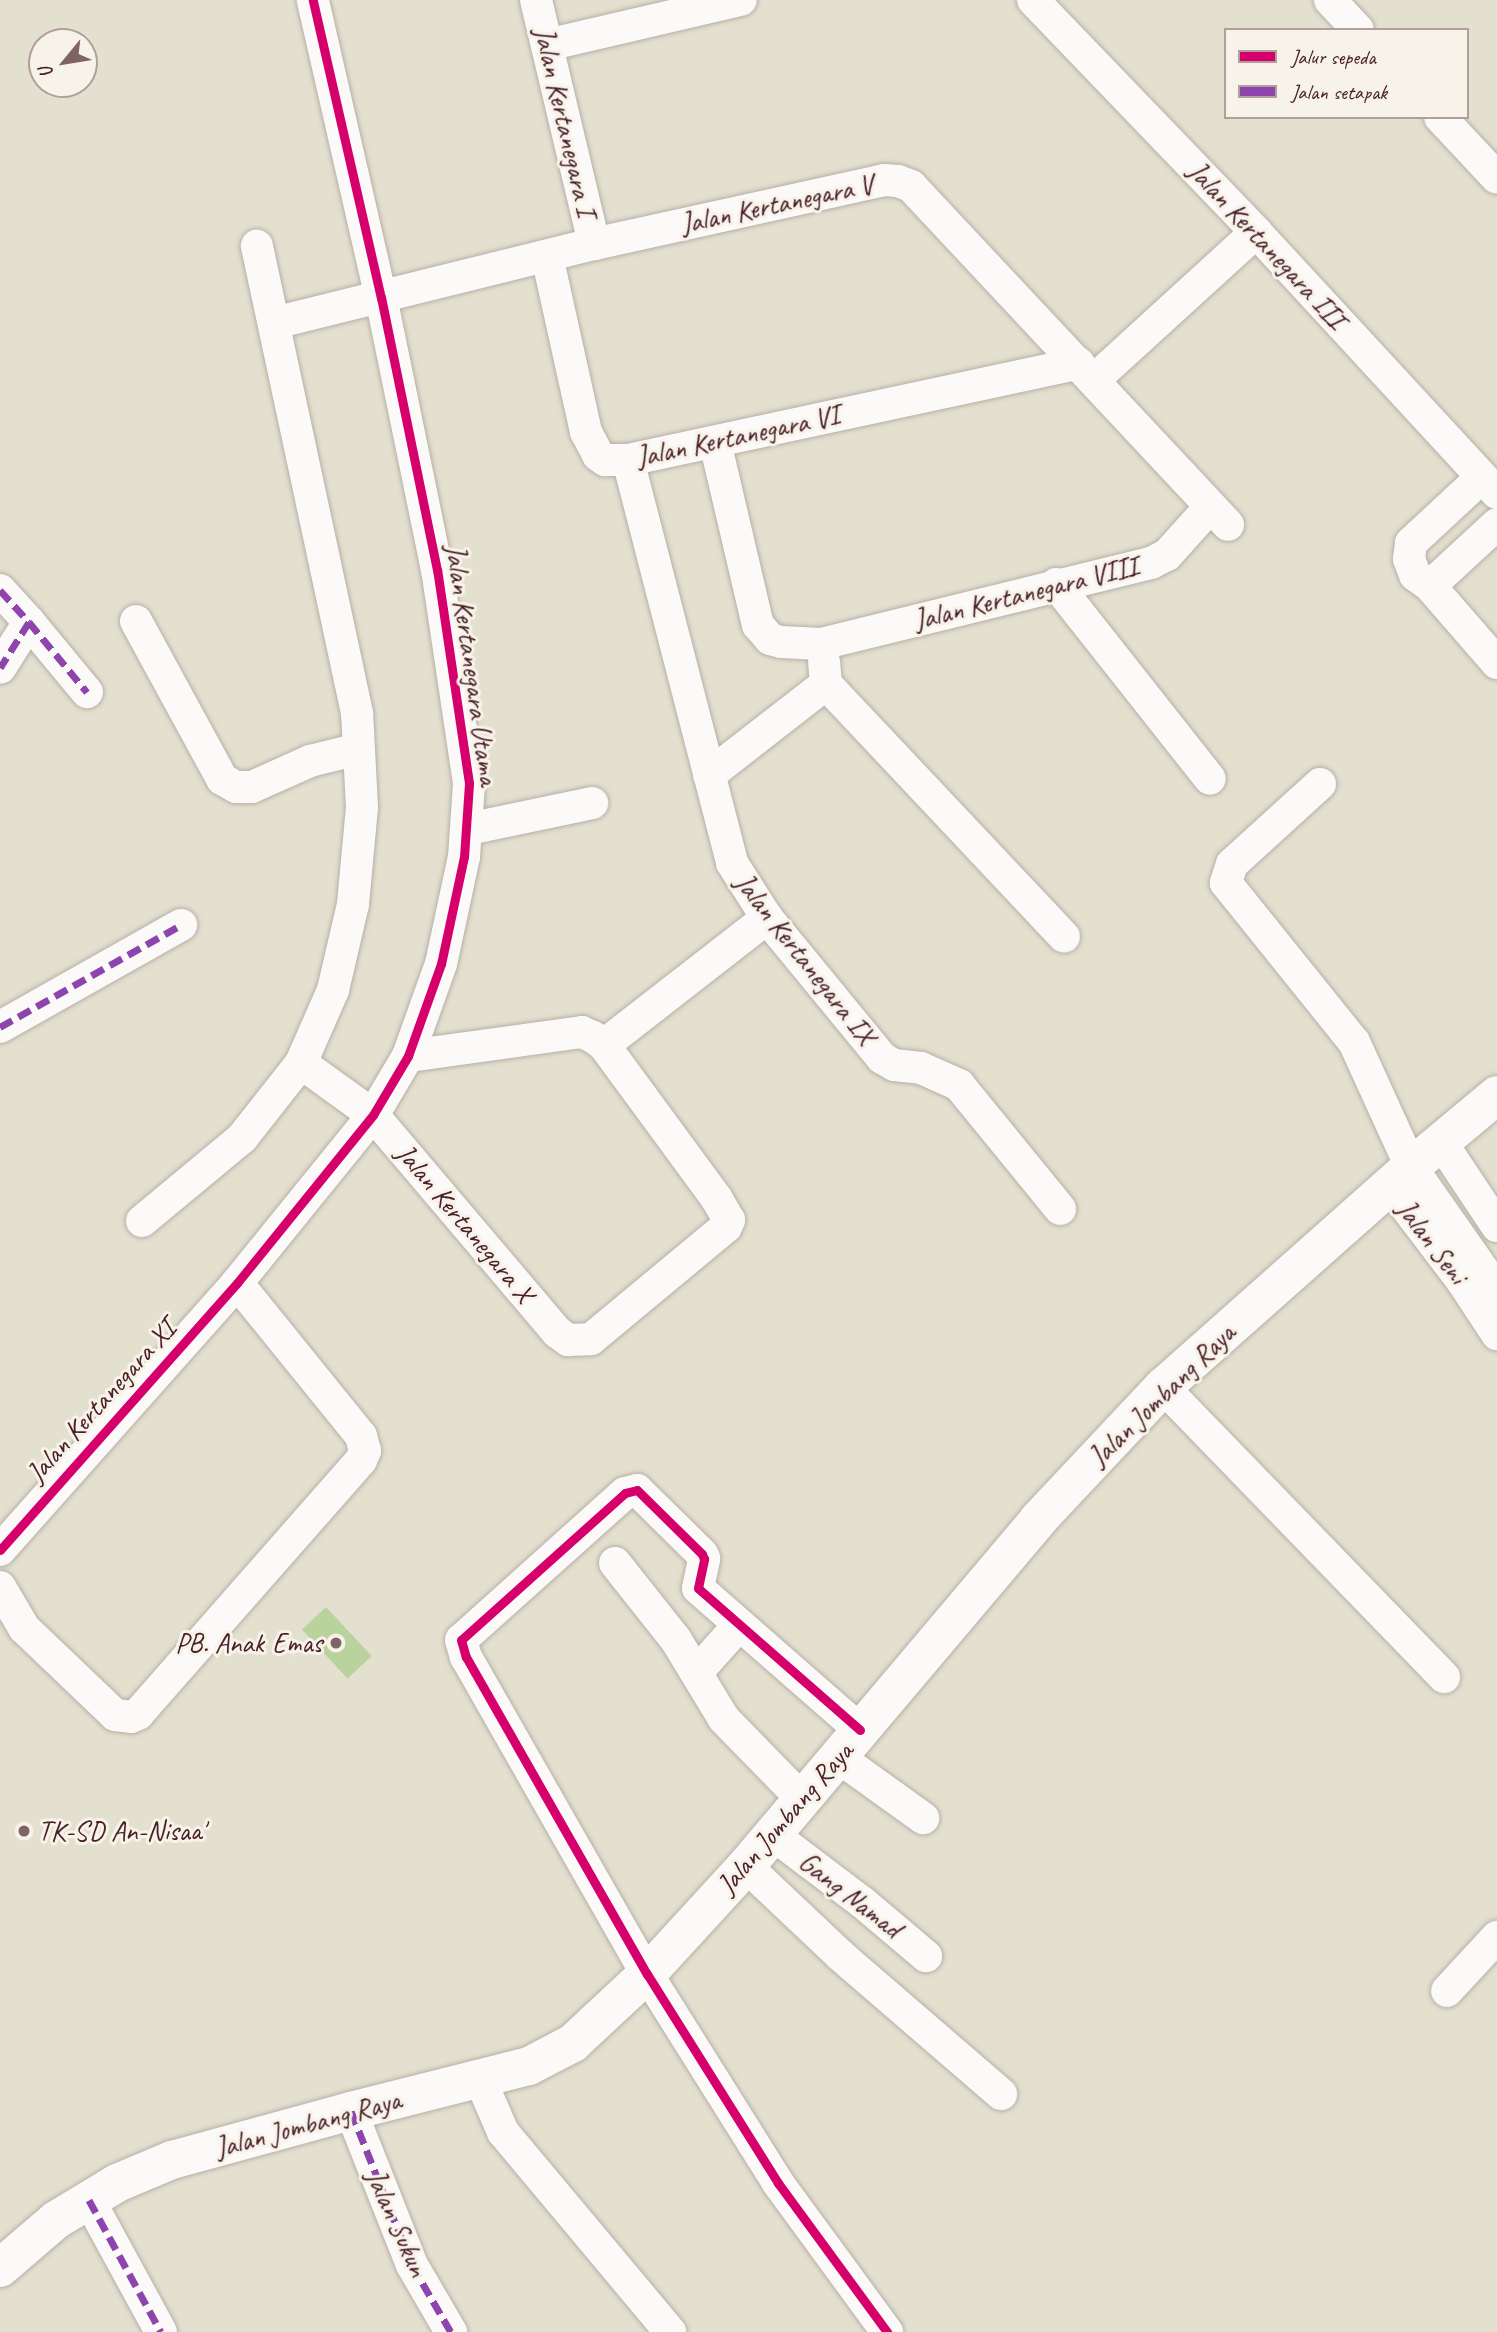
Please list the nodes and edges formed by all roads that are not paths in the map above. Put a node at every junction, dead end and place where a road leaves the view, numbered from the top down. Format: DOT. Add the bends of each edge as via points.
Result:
graph roads {
  1 [pos="313,0"];
  2 [pos="536,0"];
  3 [pos="741,0"];
  4 [pos="1033,0"];
  5 [pos="1330,0"];
  6 [pos="1356,28"];
  7 [pos="547,45"];
  8 [pos="1442,119"];
  9 [pos="1497,178"];
  10 [pos="1256,232"];
  11 [pos="594,244"];
  12 [pos="257,246"];
  13 [pos="547,256"];
  14 [pos="381,298"];
  15 [pos="274,323"];
  16 [pos="1087,371"];
  17 [pos="715,442"];
  18 [pos="628,460"];
  19 [pos="1489,485"];
  20 [pos="1219,516"];
  21 [pos="1497,524"];
  22 [pos="1056,584"];
  23 [pos="1430,586"];
  24 [pos="0,590"];
  25 [pos="136,621"];
  26 [pos="29,622"];
  27 [pos="821,644"];
  28 [pos="1497,663"];
  29 [pos="0,668"];
  30 [pos="826,684"];
  31 [pos="87,692"];
  32 [pos="359,749"];
  33 [pos="709,775"];
  34 [pos="1210,779"];
  35 [pos="1320,784"];
  36 [pos="592,803"];
  37 [pos="468,830"];
  38 [pos="767,918"];
  39 [pos="181,925"];
  40 [pos="1065,937"];
  41 [pos="0,1027"];
  42 [pos="604,1045"];
  43 [pos="408,1056"];
  44 [pos="300,1063"];
  45 [pos="1497,1095"];
  46 [pos="373,1115"];
  47 [pos="1440,1142"];
  48 [pos="1400,1176"];
  49 [pos="1060,1209"];
  50 [pos="142,1221"];
  51 [pos="1497,1226"];
  52 [pos="237,1283"];
  53 [pos="1497,1290"];
  54 [pos="1497,1334"];
  55 [pos="1163,1387"];
  56 [pos="0,1550"];
  57 [pos="615,1563"];
  58 [pos="0,1587"];
  59 [pos="739,1625"];
  60 [pos="696,1672"];
  61 [pos="1444,1677"];
  62 [pos="849,1743"];
  63 [pos="802,1799"];
  64 [pos="923,1818"];
  65 [pos="772,1834"];
  66 [pos="746,1866"];
  67 [pos="1497,1937"];
  68 [pos="926,1956"];
  69 [pos="647,1974"];
  70 [pos="1447,1991"];
  71 [pos="480,2079"];
  72 [pos="1001,2094"];
  73 [pos="351,2111"];
  74 [pos="89,2200"];
  75 [pos="0,2268"];
  76 [pos="161,2332"];
  77 [pos="451,2332"];
  78 [pos="670,2332"];
  79 [pos="887,2332"];
  1 -- 14 [label="street, Jalan Kertanegara Utama"];
  2 -- 7 [label="street, Jalan Kertanegara I"];
  3 -- 7 [label="street"];
  4 -- 10 [label="street, Jalan Kertanegara III"];
  5 -- 6 [label="street"];
  7 -- 11 [label="street, Jalan Kertanegara I"];
  8 -- 9 [label="street"];
  10 -- 16 [label="street"];
  10 -- 19 [label="street, Jalan Kertanegara III"];
  11 -- 13 [label="street, Jalan Kertanegara V"];
  11 -- 16 [label="street, Jalan Kertanegara V" via="884,180 898,181 911,186"];
  12 -- 15 [label="street"];
  13 -- 14 [label="street, Jalan Kertanegara V"];
  13 -- 18 [label="street, Jalan Kertanegara VI" via="586,432 605,460"];
  14 -- 15 [label="street, Jalan Kertanegara V"];
  14 -- 37 [label="street, Jalan Kertanegara Utama" via="451,653 470,783"];
  15 -- 32 [label="street" via="357,713"];
  16 -- 17 [label="street, Jalan Kertanegara VI"];
  16 -- 20 [label="street, Jalan Kertanegara V"];
  17 -- 18 [label="street, Jalan Kertanegara VI"];
  17 -- 27 [label="street, Jalan Kertanegara VIII" via="762,631 781,642"];
  18 -- 33 [label="street, Jalan Kertanegara IX"];
  19 -- 23 [label="street" via="1411,543 1411,567"];
  20 -- 22 [label="street, Jalan Kertanegara VIII" via="1167,555"];
  21 -- 23 [label="street"];
  22 -- 27 [label="street, Jalan Kertanegara VIII"];
  22 -- 34 [label="street"];
  23 -- 28 [label="street"];
  24 -- 26 [label="street"];
  25 -- 32 [label="street" via="222,779 236,787 252,787 310,761"];
  26 -- 29 [label="street"];
  26 -- 31 [label="street"];
  27 -- 30 [label="street"];
  30 -- 33 [label="street"];
  30 -- 40 [label="street"];
  32 -- 44 [label="street" via="362,807 353,904 333,990"];
  33 -- 38 [label="street, Jalan Kertanegara IX" via="732,863"];
  35 -- 48 [label="street" via="1232,864 1226,883 1354,1042"];
  36 -- 37 [label="street"];
  37 -- 43 [label="street, Jalan Kertanegara Utama" via="440,964"];
  38 -- 42 [label="street"];
  38 -- 49 [label="street, Jalan Kertanegara IX" via="882,1058 960,1085"];
  39 -- 41 [label="street"];
  42 -- 43 [label="street" via="582,1032"];
  42 -- 46 [label="street, Jalan Kertanegara X" via="729,1220 591,1339 568,1340 557,1332"];
  43 -- 46 [label="street, Jalan Kertanegara Utama"];
  44 -- 46 [label="street, Jalan Kertanegara X"];
  44 -- 50 [label="street" via="242,1138"];
  45 -- 47 [label="main road, Jalan Jombang Raya"];
  46 -- 52 [label="street, Jalan Kertanegara Utama"];
  47 -- 48 [label="main road, Jalan Jombang Raya"];
  47 -- 51 [label="street"];
  48 -- 53 [label="street"];
  48 -- 54 [label="street, Jalan Seni"];
  48 -- 55 [label="main road, Jalan Jombang Raya"];
  52 -- 56 [label="street, Jalan Kertanegara XI"];
  52 -- 58 [label="street" via="361,1436 365,1443 361,1460 131,1717 115,1715 24,1628"];
  55 -- 61 [label="street"];
  55 -- 62 [label="main road, Jalan Jombang Raya" via="1038,1520"];
  57 -- 60 [label="street"];
  59 -- 60 [label="street"];
  59 -- 62 [label="street"];
  59 -- 69 [label="street" via="698,1588 704,1559 697,1547 642,1493 631,1490 461,1640 466,1657"];
  60 -- 63 [label="street" via="724,1719"];
  62 -- 63 [label="main road, Jalan Jombang Raya"];
  62 -- 64 [label="street"];
  63 -- 65 [label="main road, Jalan Jombang Raya"];
  65 -- 66 [label="main road, Jalan Jombang Raya"];
  65 -- 68 [label="street, Gang Namad"];
  66 -- 69 [label="main road, Jalan Jombang Raya"];
  66 -- 72 [label="street" via="840,1955"];
  67 -- 70 [label="street"];
  69 -- 71 [label="main road, Jalan Jombang Raya" via="573,2042 529,2066"];
  69 -- 79 [label="street" via="778,2183"];
  71 -- 73 [label="main road, Jalan Jombang Raya"];
  71 -- 78 [label="street" via="503,2132"];
  73 -- 74 [label="main road, Jalan Jombang Raya" via="172,2160"];
  73 -- 77 [label="street, Jalan Sukun" via="412,2265"];
  74 -- 75 [label="main road, Jalan Jombang Raya" via="56,2220"];
  74 -- 76 [label="street"];
}
